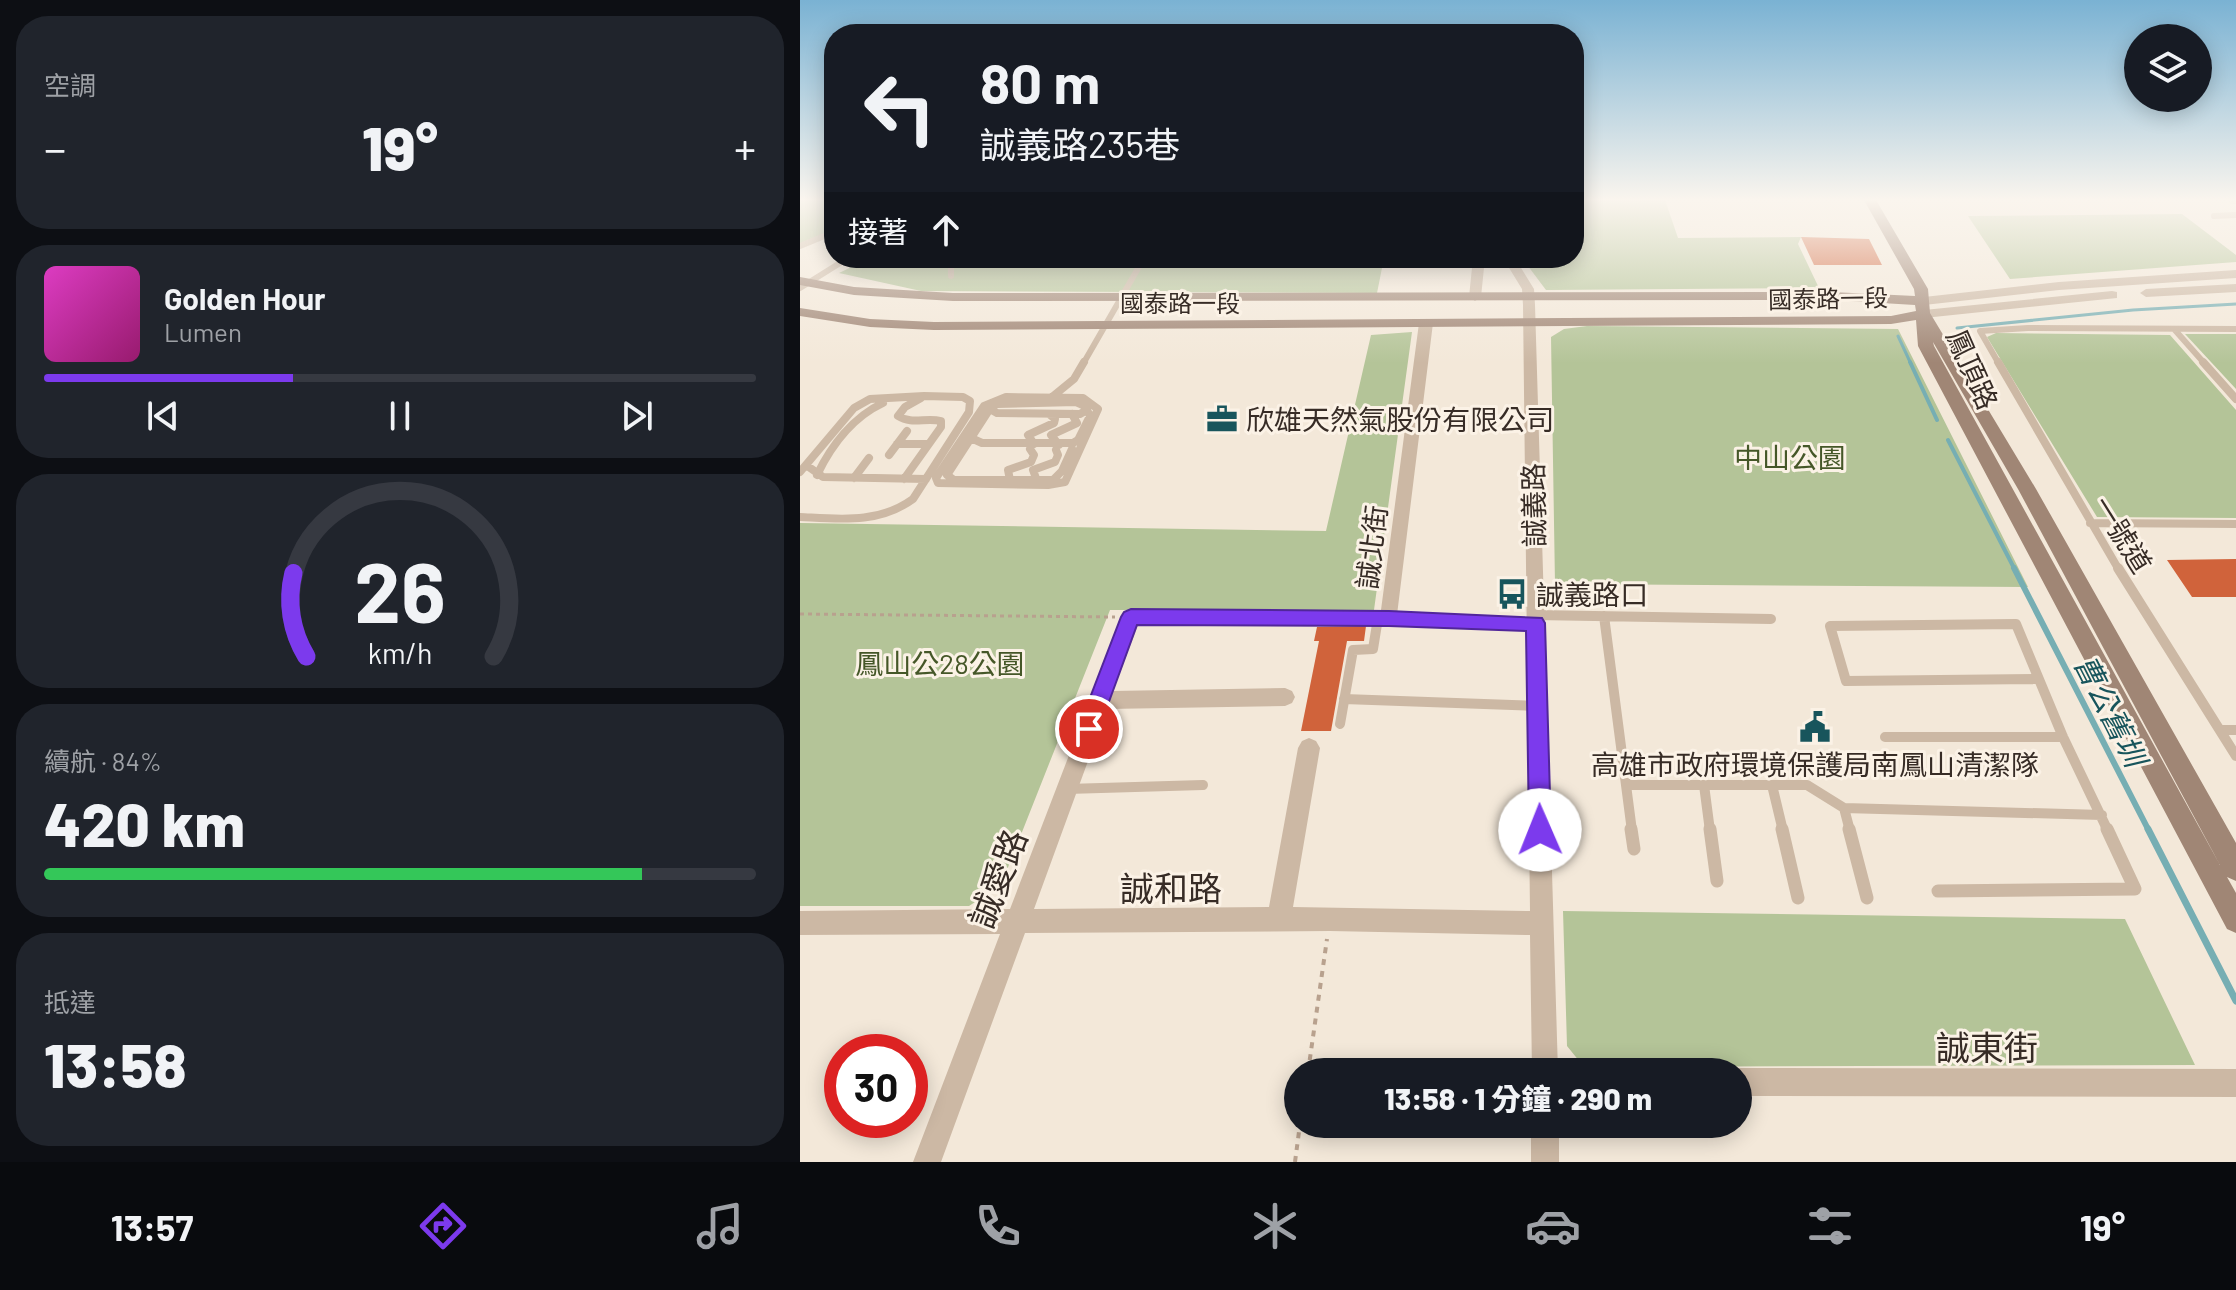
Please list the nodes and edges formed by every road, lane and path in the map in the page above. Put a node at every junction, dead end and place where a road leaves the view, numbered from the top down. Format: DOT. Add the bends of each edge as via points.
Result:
graph roads {
  1 [pos="1901,254"];
  2 [pos="832,268"];
  3 [pos="951,268"];
  4 [pos="1138,268"];
  5 [pos="1478,268"];
  6 [pos="1515,268"];
  7 [pos="2236,274"];
  8 [pos="951,276"];
  9 [pos="802,286"];
  10 [pos="2236,288"];
  11 [pos="1475,297"];
  12 [pos="800,303"];
  13 [pos="1924,307"];
  14 [pos="1115,310"];
  15 [pos="1529,310"];
  16 [pos="800,312"];
  17 [pos="1426,323"];
  18 [pos="2174,329"];
  19 [pos="2236,329"];
  20 [pos="924,396"];
  21 [pos="1052,397"];
  22 [pos="2236,399"];
  23 [pos="883,403"];
  24 [pos="1088,407"];
  25 [pos="990,409"];
  26 [pos="1049,414"];
  27 [pos="1072,414"];
  28 [pos="907,431"];
  29 [pos="952,438"];
  30 [pos="967,440"];
  31 [pos="1084,442"];
  32 [pos="897,444"];
  33 [pos="928,444"];
  34 [pos="1032,447"];
  35 [pos="1057,447"];
  36 [pos="1072,449"];
  37 [pos="889,455"];
  38 [pos="869,458"];
  39 [pos="803,468"];
  40 [pos="817,475"];
  41 [pos="854,478"];
  42 [pos="904,479"];
  43 [pos="926,479"];
  44 [pos="1010,480"];
  45 [pos="1037,481"];
  46 [pos="800,517"];
  47 [pos="2090,523"];
  48 [pos="2236,524"];
  49 [pos="800,614"];
  50 [pos="1604,616"];
  51 [pos="1131,617"];
  52 [pos="1383,618"];
  53 [pos="1535,619"];
  54 [pos="1771,619"];
  55 [pos="2038,679"];
  56 [pos="1285,697"];
  57 [pos="1344,699"];
  58 [pos="1100,700"];
  59 [pos="1538,706"];
  60 [pos="1340,724"];
  61 [pos="2220,730"];
  62 [pos="2236,730"];
  63 [pos="1885,737"];
  64 [pos="2063,737"];
  65 [pos="1309,748"];
  66 [pos="2236,756"];
  67 [pos="1203,785"];
  68 [pos="1626,785"];
  69 [pos="1704,785"];
  70 [pos="1772,785"];
  71 [pos="1067,789"];
  72 [pos="1844,808"];
  73 [pos="2102,815"];
  74 [pos="1634,849"];
  75 [pos="2236,868"];
  76 [pos="1717,881"];
  77 [pos="1938,891"];
  78 [pos="1798,898"];
  79 [pos="1867,898"];
  80 [pos="1330,919"];
  81 [pos="2236,920"];
  82 [pos="1279,921"];
  83 [pos="1017,922"];
  84 [pos="800,923"];
  85 [pos="1542,923"];
  86 [pos="1310,1058"];
  87 [pos="1545,1058"];
  88 [pos="1752,1082"];
  89 [pos="2236,1083"];
  90 [pos="1298,1138"];
  91 [pos="1545,1138"];
  92 [pos="927,1162"];
  93 [pos="1295,1162"];
  94 [pos="1545,1162"];
  1 -- 13 [label="street" via="1921,289"];
  2 -- 9 [label="lane"];
  3 -- 8 [label="lane"];
  4 -- 14 [label="lane"];
  5 -- 11 [label="street"];
  6 -- 15 [label="street"];
  7 -- 13 [label="street" via="2059,286"];
  9 -- 14 [label="street, 國泰路一段" via="896,305"];
  10 -- 13 [label="street"];
  11 -- 14 [label="street, 國泰路一段"];
  11 -- 15 [label="street, 國泰路一段"];
  12 -- 14 [label="street, 國泰路一段" via="888,315"];
  13 -- 15 [label="street, 國泰路一段" via="1606,300"];
  13 -- 15 [label="street, 國泰路一段" via="1891,320"];
  13 -- 75 [label="street, 鳳頂路"];
  13 -- 81 [label="street, 鳳頂路" via="1926,346"];
  14 -- 15 [label="street, 國泰路一段"];
  14 -- 16 [label="street, 國泰路一段" via="934,326"];
  14 -- 17 [label="street, 國泰路一段"];
  14 -- 21 [label="lane" via="1074,379"];
  15 -- 17 [label="street, 國泰路一段"];
  15 -- 53 [label="street, 誠義路"];
  17 -- 52 [label="street, 誠北街"];
  18 -- 19 [label="lane"];
  18 -- 22 [label="lane"];
  18 -- 47 [label="lane, 一號道" via="1980,331"];
  20 -- 29 [label="lane" via="970,401"];
  20 -- 33 [label="lane" via="898,416 903,421 941,421"];
  20 -- 39 [label="lane" via="881,396 860,404"];
  21 -- 24 [label="lane"];
  21 -- 30 [label="lane" via="990,401"];
  23 -- 40 [label="lane" via="861,415"];
  24 -- 25 [label="lane" via="1076,402 1002,402"];
  24 -- 27 [label="lane"];
  24 -- 31 [label="lane" via="1098,413"];
  24 -- 35 [label="lane" via="1078,440"];
  25 -- 26 [label="lane"];
  25 -- 30 [label="lane"];
  26 -- 27 [label="lane"];
  26 -- 34 [label="lane" via="1054,423 1028,435"];
  27 -- 35 [label="lane" via="1077,423 1051,435"];
  28 -- 32 [label="lane"];
  29 -- 30 [label="lane"];
  29 -- 43 [label="lane"];
  30 -- 31 [label="lane" via="936,478 938,483 1058,485 1065,482"];
  30 -- 34 [label="lane" via="975,448"];
  30 -- 44 [label="lane" via="948,477"];
  31 -- 36 [label="lane"];
  32 -- 33 [label="lane"];
  32 -- 37 [label="lane"];
  33 -- 42 [label="lane"];
  34 -- 35 [label="lane"];
  34 -- 44 [label="lane" via="1033,458 1008,470"];
  35 -- 36 [label="lane"];
  35 -- 45 [label="lane" via="1055,462 1033,470"];
  36 -- 45 [label="lane" via="1058,476"];
  38 -- 41 [label="lane"];
  39 -- 40 [label="lane"];
  40 -- 41 [label="lane"];
  41 -- 42 [label="lane"];
  42 -- 43 [label="lane"];
  43 -- 46 [label="lane" via="913,499 888,516"];
  44 -- 45 [label="lane"];
  47 -- 48 [label="lane"];
  47 -- 61 [label="lane, 一號道"];
  49 -- 51 [label="path"];
  50 -- 53 [label="lane"];
  50 -- 54 [label="lane"];
  50 -- 68 [label="lane"];
  51 -- 52 [label="street, 誠北街"];
  51 -- 58 [label="street, 誠愛路"];
  52 -- 53 [label="lane"];
  52 -- 57 [label="lane" via="1373,649 1353,650"];
  53 -- 59 [label="street, 誠義路"];
  55 -- 55 [label="lane" via="2016,624 1830,626 1846,681"];
  55 -- 64 [label="lane"];
  56 -- 58 [label="street"];
  57 -- 59 [label="lane"];
  57 -- 60 [label="lane"];
  58 -- 71 [label="street, 誠愛路"];
  59 -- 85 [label="street, 誠義路"];
  61 -- 62 [label="lane"];
  61 -- 66 [label="lane, 一號道"];
  63 -- 64 [label="lane"];
  64 -- 73 [label="lane"];
  65 -- 82 [label="street"];
  67 -- 71 [label="lane"];
  68 -- 69 [label="lane"];
  68 -- 74 [label="lane"];
  69 -- 70 [label="lane"];
  69 -- 76 [label="lane"];
  70 -- 72 [label="lane" via="1807,785"];
  70 -- 78 [label="lane"];
  71 -- 83 [label="street, 誠愛路"];
  72 -- 73 [label="lane"];
  72 -- 79 [label="lane"];
  73 -- 77 [label="lane" via="2135,889"];
  80 -- 82 [label="street, 誠和路"];
  80 -- 85 [label="street, 誠和路"];
  80 -- 86 [label="path"];
  82 -- 83 [label="street, 誠和路"];
  83 -- 84 [label="street, 誠和路"];
  83 -- 92 [label="street, 誠愛路"];
  85 -- 87 [label="street, 誠義路"];
  88 -- 89 [label="street, 誠東街"];
  90 -- 93 [label="path"];
  91 -- 94 [label="street"];
}
